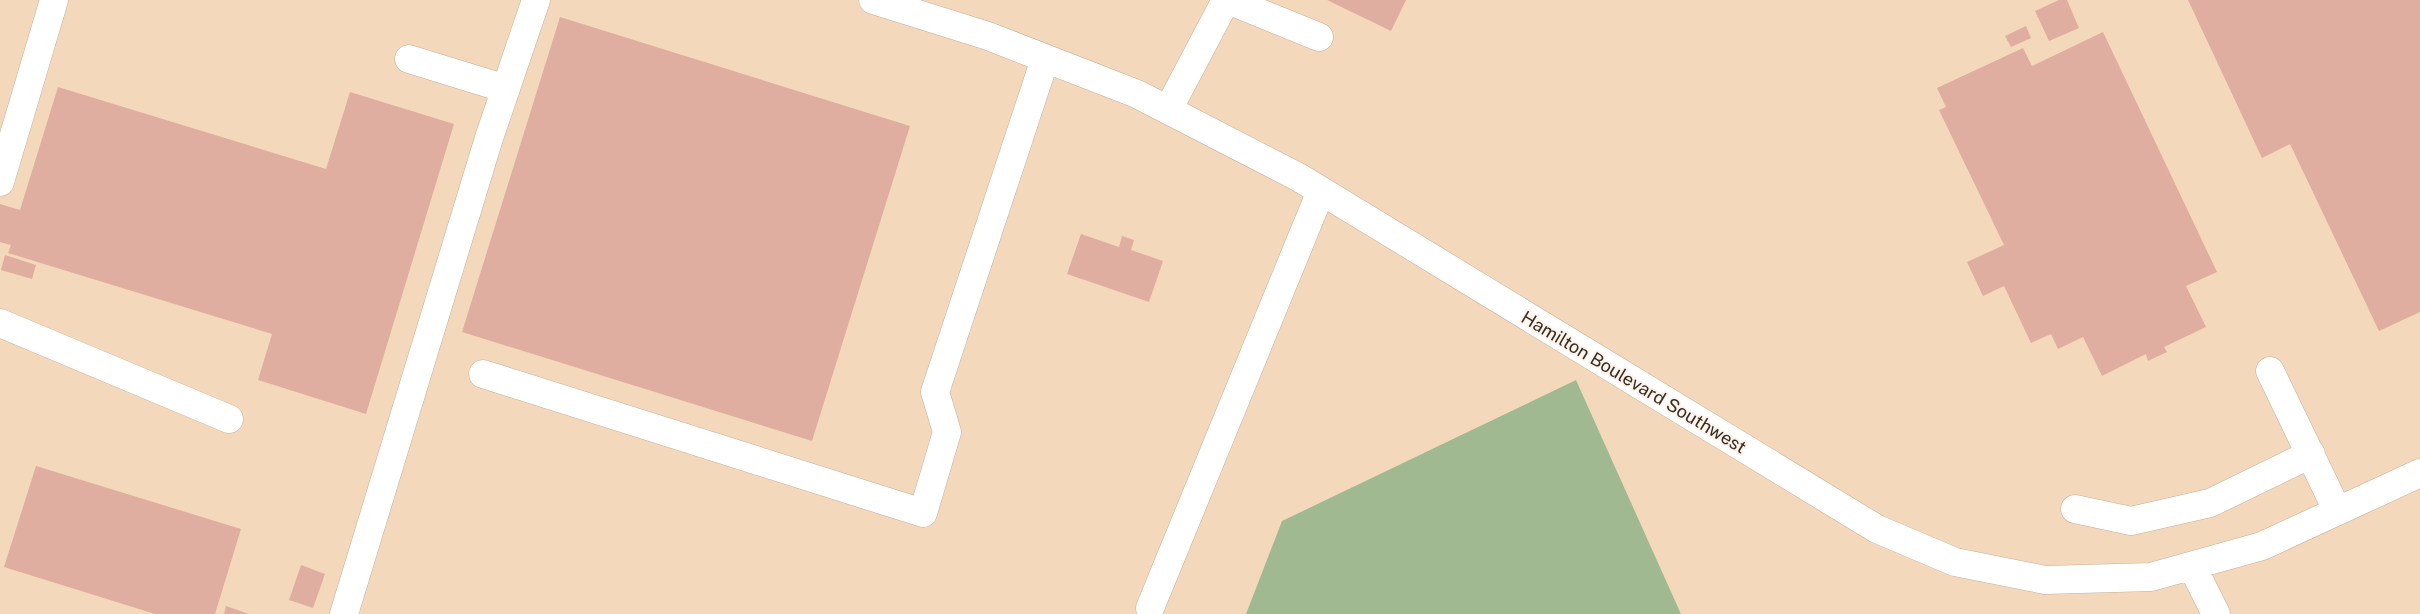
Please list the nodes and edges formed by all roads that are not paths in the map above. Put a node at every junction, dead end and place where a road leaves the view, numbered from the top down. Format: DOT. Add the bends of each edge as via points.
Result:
graph roads {
  1 [pos="54,0"];
  2 [pos="536,0"];
  3 [pos="873,0"];
  4 [pos="1227,0"];
  5 [pos="1319,37"];
  6 [pos="1045,59"];
  7 [pos="409,60"];
  8 [pos="506,89"];
  9 [pos="1168,110"];
  10 [pos="0,182"];
  11 [pos="1321,192"];
  12 [pos="0,323"];
  13 [pos="2270,371"];
  14 [pos="483,374"];
  15 [pos="229,419"];
  16 [pos="2311,454"];
  17 [pos="2420,473"];
  18 [pos="2075,510"];
  19 [pos="2337,510"];
  20 [pos="2192,566"];
  21 [pos="1150,608"];
  22 [pos="344,614"];
  23 [pos="2216,614"];
  1 -- 10 [label="street"];
  2 -- 8 [label="street"];
  3 -- 6 [label="street, Hamilton Boulevard Southwest" via="988,36"];
  4 -- 5 [label="street"];
  4 -- 9 [label="street"];
  6 -- 9 [label="street, Hamilton Boulevard Southwest" via="1137,94"];
  6 -- 14 [label="street" via="935,392 947,432 923,513"];
  7 -- 8 [label="street"];
  8 -- 22 [label="street"];
  9 -- 11 [label="street, Hamilton Boulevard Southwest"];
  11 -- 20 [label="street, Hamilton Boulevard Southwest" via="1876,530 1955,562 2045,580 2151,577"];
  11 -- 21 [label="street"];
  12 -- 15 [label="street"];
  13 -- 16 [label="street"];
  16 -- 18 [label="street" via="2201,505 2131,521"];
  16 -- 19 [label="street"];
  17 -- 19 [label="street, Hamilton Boulevard Southwest"];
  19 -- 20 [label="street, Hamilton Boulevard Southwest" via="2262,546"];
  20 -- 23 [label="street"];
}
